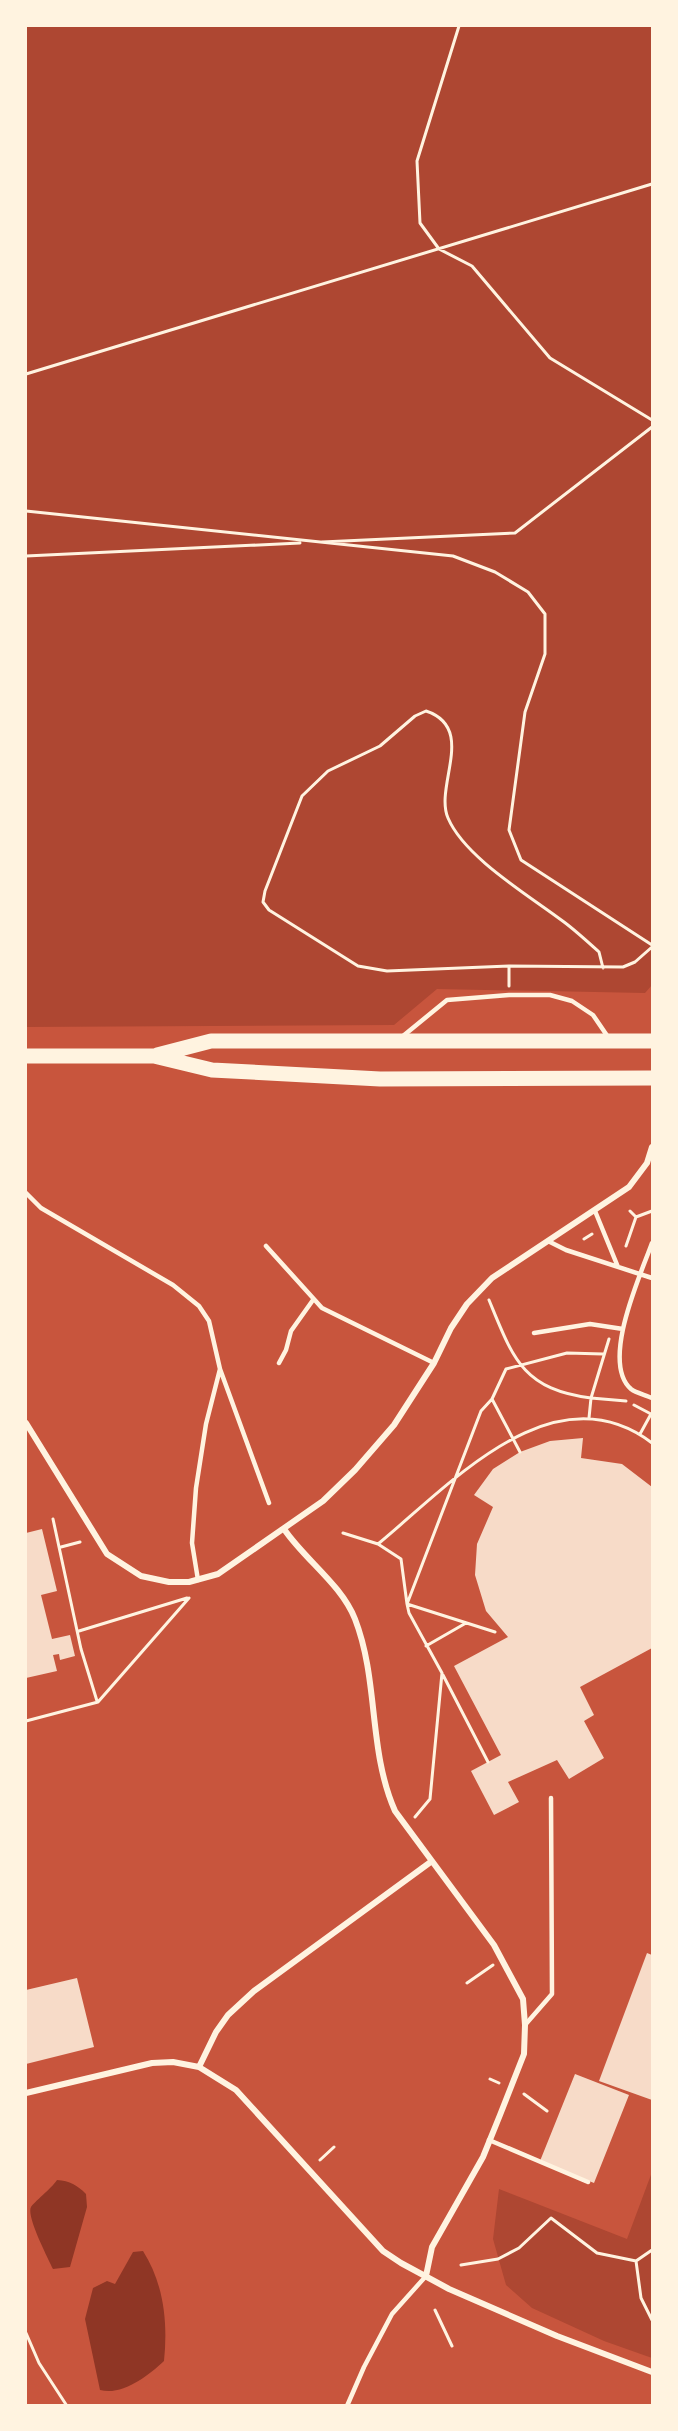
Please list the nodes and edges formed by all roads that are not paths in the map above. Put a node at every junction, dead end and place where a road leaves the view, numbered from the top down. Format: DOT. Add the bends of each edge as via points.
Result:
graph roads {
  1 [pos="610,1039"];
  2 [pos="652,1041"];
  3 [pos="396,1042"];
  4 [pos="26,1056"];
  5 [pos="154,1056"];
  6 [pos="652,1078"];
  7 [pos="652,1147"];
  8 [pos="26,1193"];
  9 [pos="595,1211"];
  10 [pos="548,1241"];
  11 [pos="652,1243"];
  12 [pos="266,1246"];
  13 [pos="618,1268"];
  14 [pos="641,1275"];
  15 [pos="652,1278"];
  16 [pos="313,1300"];
  17 [pos="623,1329"];
  18 [pos="534,1334"];
  19 [pos="279,1363"];
  20 [pos="434,1363"];
  21 [pos="220,1369"];
  22 [pos="652,1398"];
  23 [pos="26,1423"];
  24 [pos="269,1503"];
  25 [pos="284,1529"];
  26 [pos="198,1580"];
  27 [pos="551,1798"];
  28 [pos="432,1861"];
  29 [pos="525,2025"];
  30 [pos="199,2067"];
  31 [pos="26,2093"];
  32 [pos="489,2140"];
  33 [pos="588,2182"];
  34 [pos="426,2276"];
  35 [pos="652,2372"];
  36 [pos="348,2406"];
  1 -- 2 [label="main road"];
  1 -- 3 [label="main road"];
  1 -- 3 [label="lane" via="593,1015 572,1001 550,995 509,995 447,1000"];
  3 -- 5 [label="main road" via="211,1041"];
  4 -- 5 [label="main road"];
  5 -- 6 [label="main road" via="212,1070 380,1079"];
  7 -- 9 [label="street" via="647,1163 629,1187"];
  8 -- 21 [label="lane" via="42,1208 200,1306 214,1335"];
  9 -- 10 [label="street"];
  9 -- 13 [label="lane"];
  10 -- 13 [label="lane"];
  10 -- 20 [label="street" via="492,1278 467,1304"];
  11 -- 14 [label="lane"];
  12 -- 16 [label="lane"];
  13 -- 14 [label="lane"];
  14 -- 15 [label="lane"];
  14 -- 17 [label="lane"];
  16 -- 19 [label="lane" via="291,1331"];
  16 -- 20 [label="lane" via="348,1323"];
  17 -- 18 [label="lane" via="590,1324"];
  17 -- 22 [label="lane" via="618,1361 622,1376 632,1390"];
  20 -- 25 [label="street" via="394,1425 354,1470 322,1501"];
  21 -- 24 [label="lane"];
  21 -- 26 [label="lane" via="196,1488 192,1543"];
  23 -- 26 [label="street" via="107,1554 141,1576 169,1582"];
  25 -- 26 [label="street" via="236,1564"];
  25 -- 28 [label="street" via="354,1616 365,1648 385,1790 394,1811"];
  27 -- 29 [label="lane" via="552,1994"];
  28 -- 29 [label="street" via="513,1977 523,1999"];
  28 -- 30 [label="street" via="254,1992 228,2015"];
  29 -- 32 [label="street" via="524,2054"];
  30 -- 31 [label="street" via="152,2062"];
  30 -- 34 [label="street" via="236,2090 383,2251"];
  32 -- 33 [label="lane"];
  32 -- 34 [label="street" via="469,2184 432,2247"];
  34 -- 35 [label="street" via="557,2336"];
  34 -- 36 [label="lane" via="392,2314"];
}
